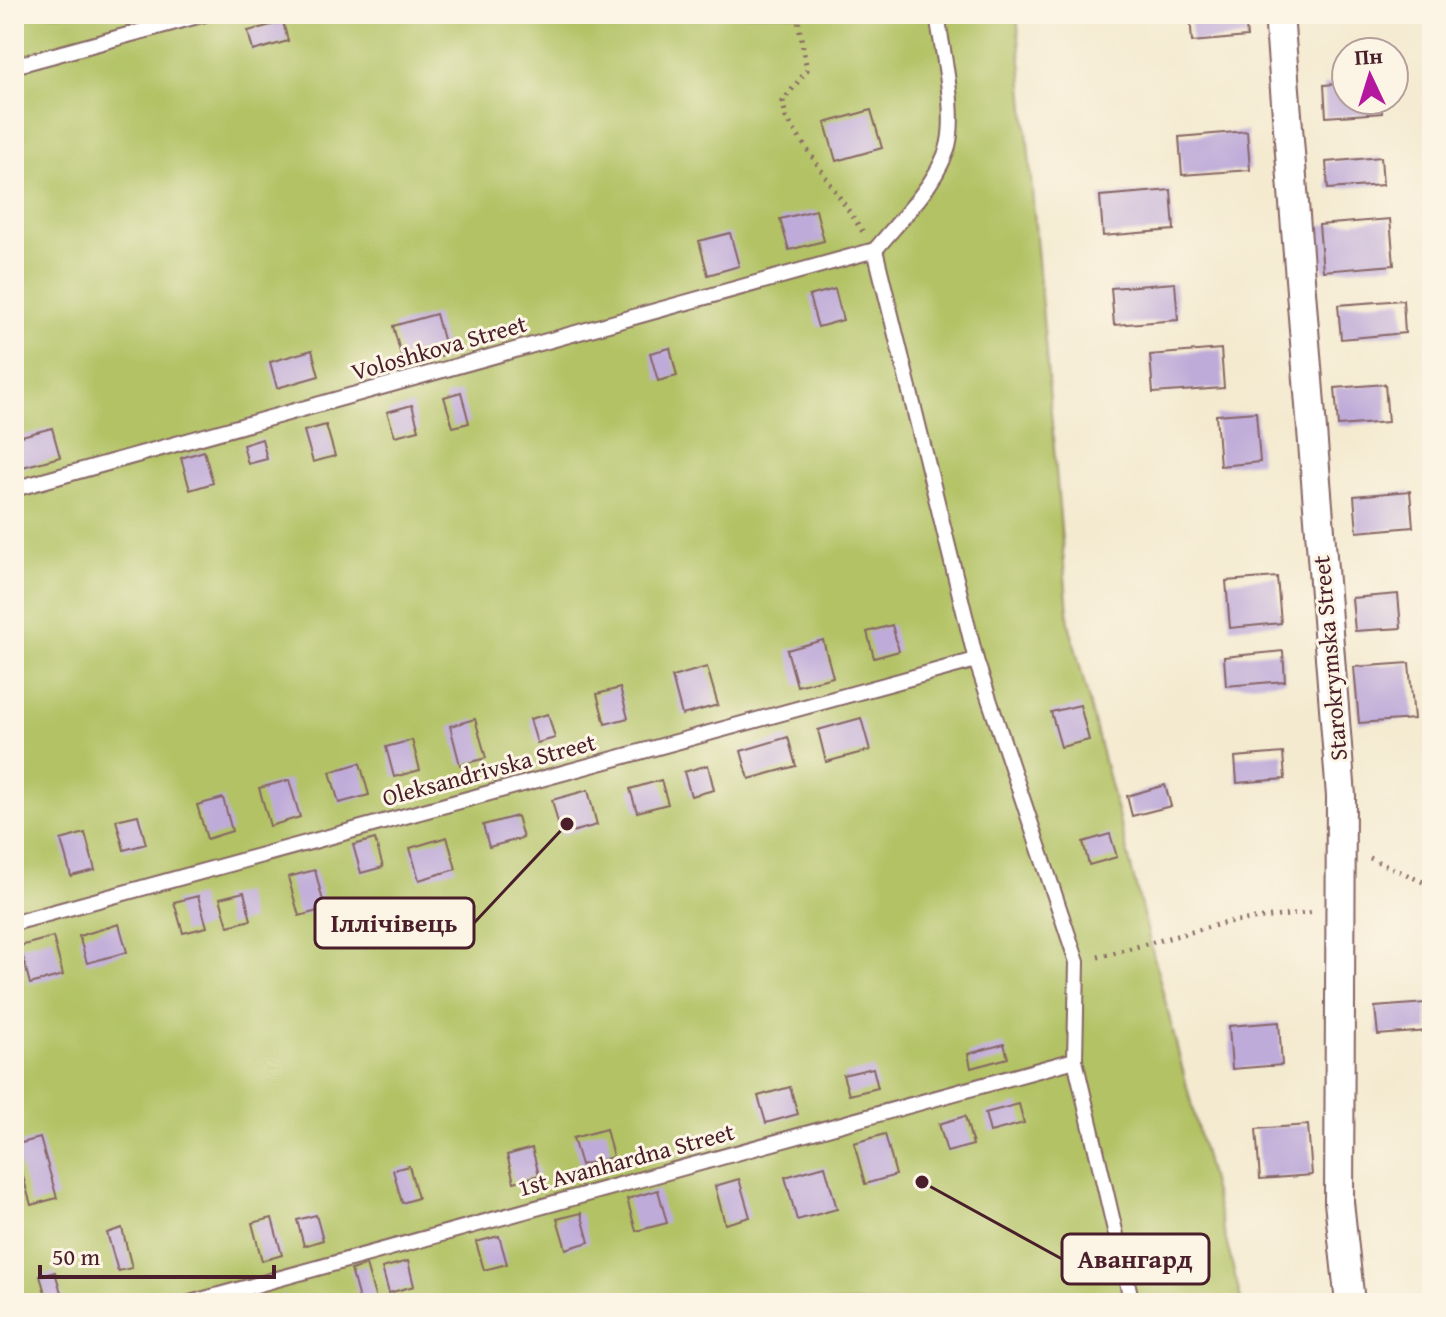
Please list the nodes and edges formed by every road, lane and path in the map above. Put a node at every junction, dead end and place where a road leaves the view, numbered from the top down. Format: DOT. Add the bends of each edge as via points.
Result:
graph roads {
  1 [pos="205,14"];
  2 [pos="797,14"];
  3 [pos="937,14"];
  4 [pos="1279,14"];
  5 [pos="14,66"];
  6 [pos="875,250"];
  7 [pos="14,489"];
  8 [pos="976,660"];
  9 [pos="1341,854"];
  10 [pos="1432,886"];
  11 [pos="1342,909"];
  12 [pos="14,923"];
  13 [pos="1077,962"];
  14 [pos="1075,1060"];
  15 [pos="190,1303"];
  16 [pos="1132,1303"];
  17 [pos="1350,1303"];
  1 -- 5 [label="lane"];
  2 -- 6 [label="path" via="807,70 783,101 786,118"];
  3 -- 6 [label="lane" via="950,116 946,154"];
  4 -- 9 [label="street, Starokrymska Street" via="1341,796"];
  6 -- 7 [label="lane, Voloshkova Street"];
  6 -- 8 [label="lane"];
  8 -- 12 [label="lane, Oleksandrivska Street"];
  8 -- 13 [label="lane"];
  9 -- 10 [label="path" via="1376,859"];
  9 -- 11 [label="street, Starokrymska Street"];
  11 -- 13 [label="path" via="1228,922"];
  11 -- 17 [label="street, Starokrymska Street" via="1339,1202"];
  13 -- 14 [label="lane"];
  14 -- 15 [label="lane, 1st Avanhardna Street"];
  14 -- 16 [label="lane"];
}
